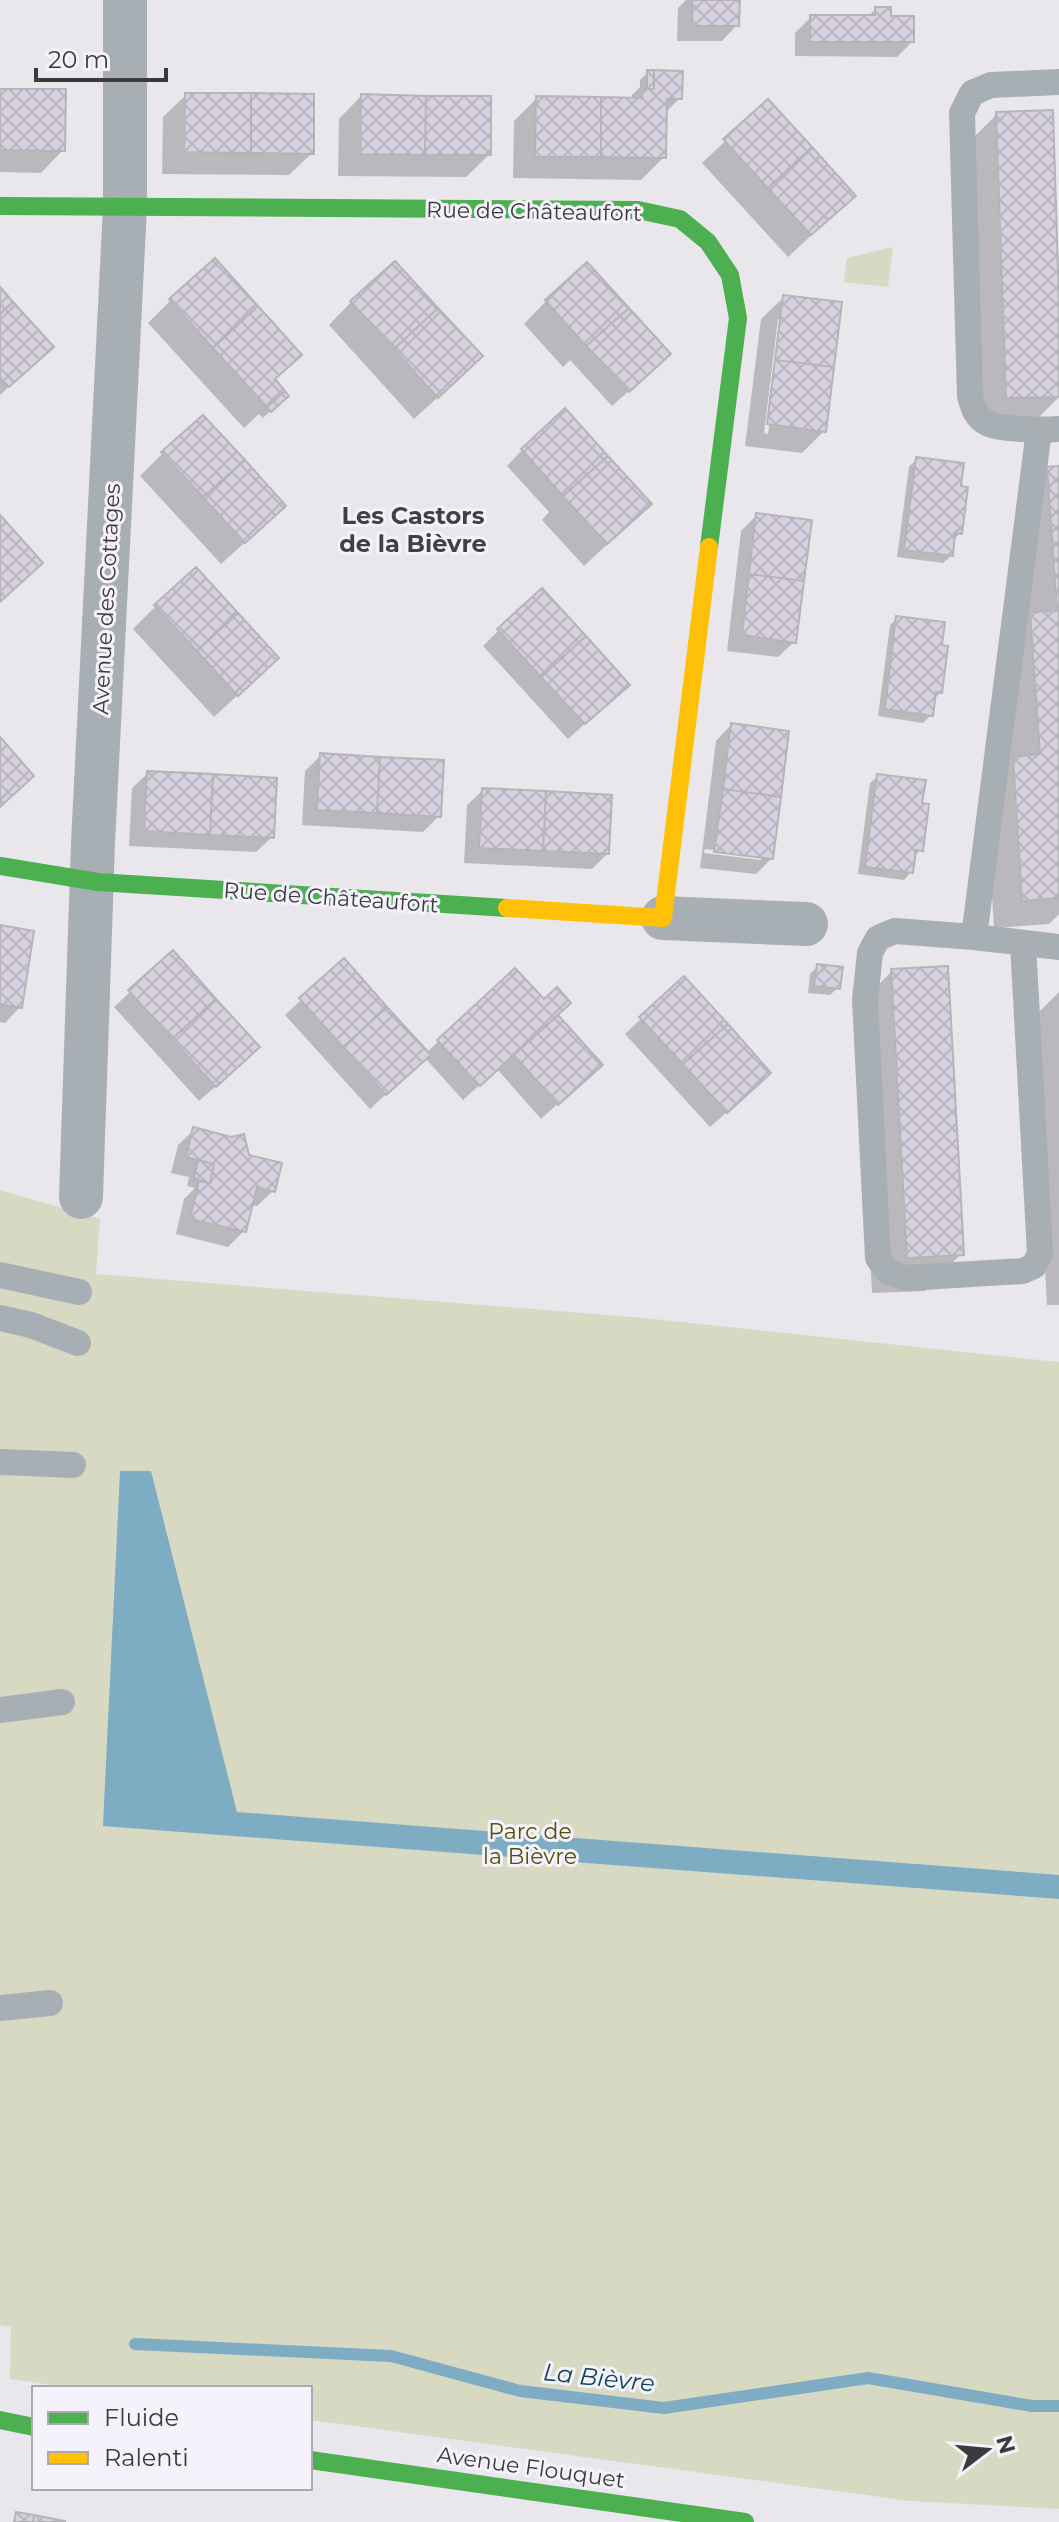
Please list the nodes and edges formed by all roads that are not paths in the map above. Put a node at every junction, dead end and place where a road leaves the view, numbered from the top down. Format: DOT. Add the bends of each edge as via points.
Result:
graph roads {
  1 [pos="125,0"];
  2 [pos="1059,82"];
  3 [pos="0,206"];
  4 [pos="125,207"];
  5 [pos="1049,430"];
  6 [pos="0,866"];
  7 [pos="92,881"];
  8 [pos="663,918"];
  9 [pos="806,924"];
  10 [pos="974,937"];
  11 [pos="1023,944"];
  12 [pos="1059,947"];
  13 [pos="81,1197"];
  14 [pos="0,1275"];
  15 [pos="79,1292"];
  16 [pos="0,1318"];
  17 [pos="78,1343"];
  18 [pos="0,1462"];
  19 [pos="73,1465"];
  20 [pos="62,1702"];
  21 [pos="0,1710"];
  22 [pos="50,2003"];
  23 [pos="0,2008"];
  24 [pos="0,2420"];
  25 [pos="32,2427"];
  26 [pos="312,2460"];
  27 [pos="745,2522"];
  1 -- 4 [label="street, Avenue des Cottages"];
  2 -- 5 [label="lane" via="991,85 972,93 962,113 970,396 975,412 988,424"];
  3 -- 4 [label="street, Rue de Châteaufort"];
  4 -- 7 [label="street, Avenue des Cottages"];
  4 -- 8 [label="street, Rue de Châteaufort" via="638,210 680,219 708,242 730,275 738,318"];
  5 -- 10 [label="lane"];
  6 -- 7 [label="street, Rue de Châteaufort"];
  7 -- 8 [label="street, Rue de Châteaufort"];
  7 -- 13 [label="street, Avenue des Cottages"];
  8 -- 9 [label="street, Rue de Châteaufort"];
  10 -- 11 [label="lane"];
  10 -- 11 [label="lane" via="895,931 878,938 870,953 865,1000 878,1258 888,1272 906,1278 1023,1271 1034,1266 1040,1253"];
  11 -- 12 [label="lane"];
  14 -- 15 [label="lane"];
  16 -- 17 [label="lane"];
  18 -- 19 [label="lane"];
  20 -- 21 [label="lane"];
  22 -- 23 [label="lane"];
  24 -- 25 [label="street"];
  26 -- 27 [label="street, Avenue Flouquet"];
}
